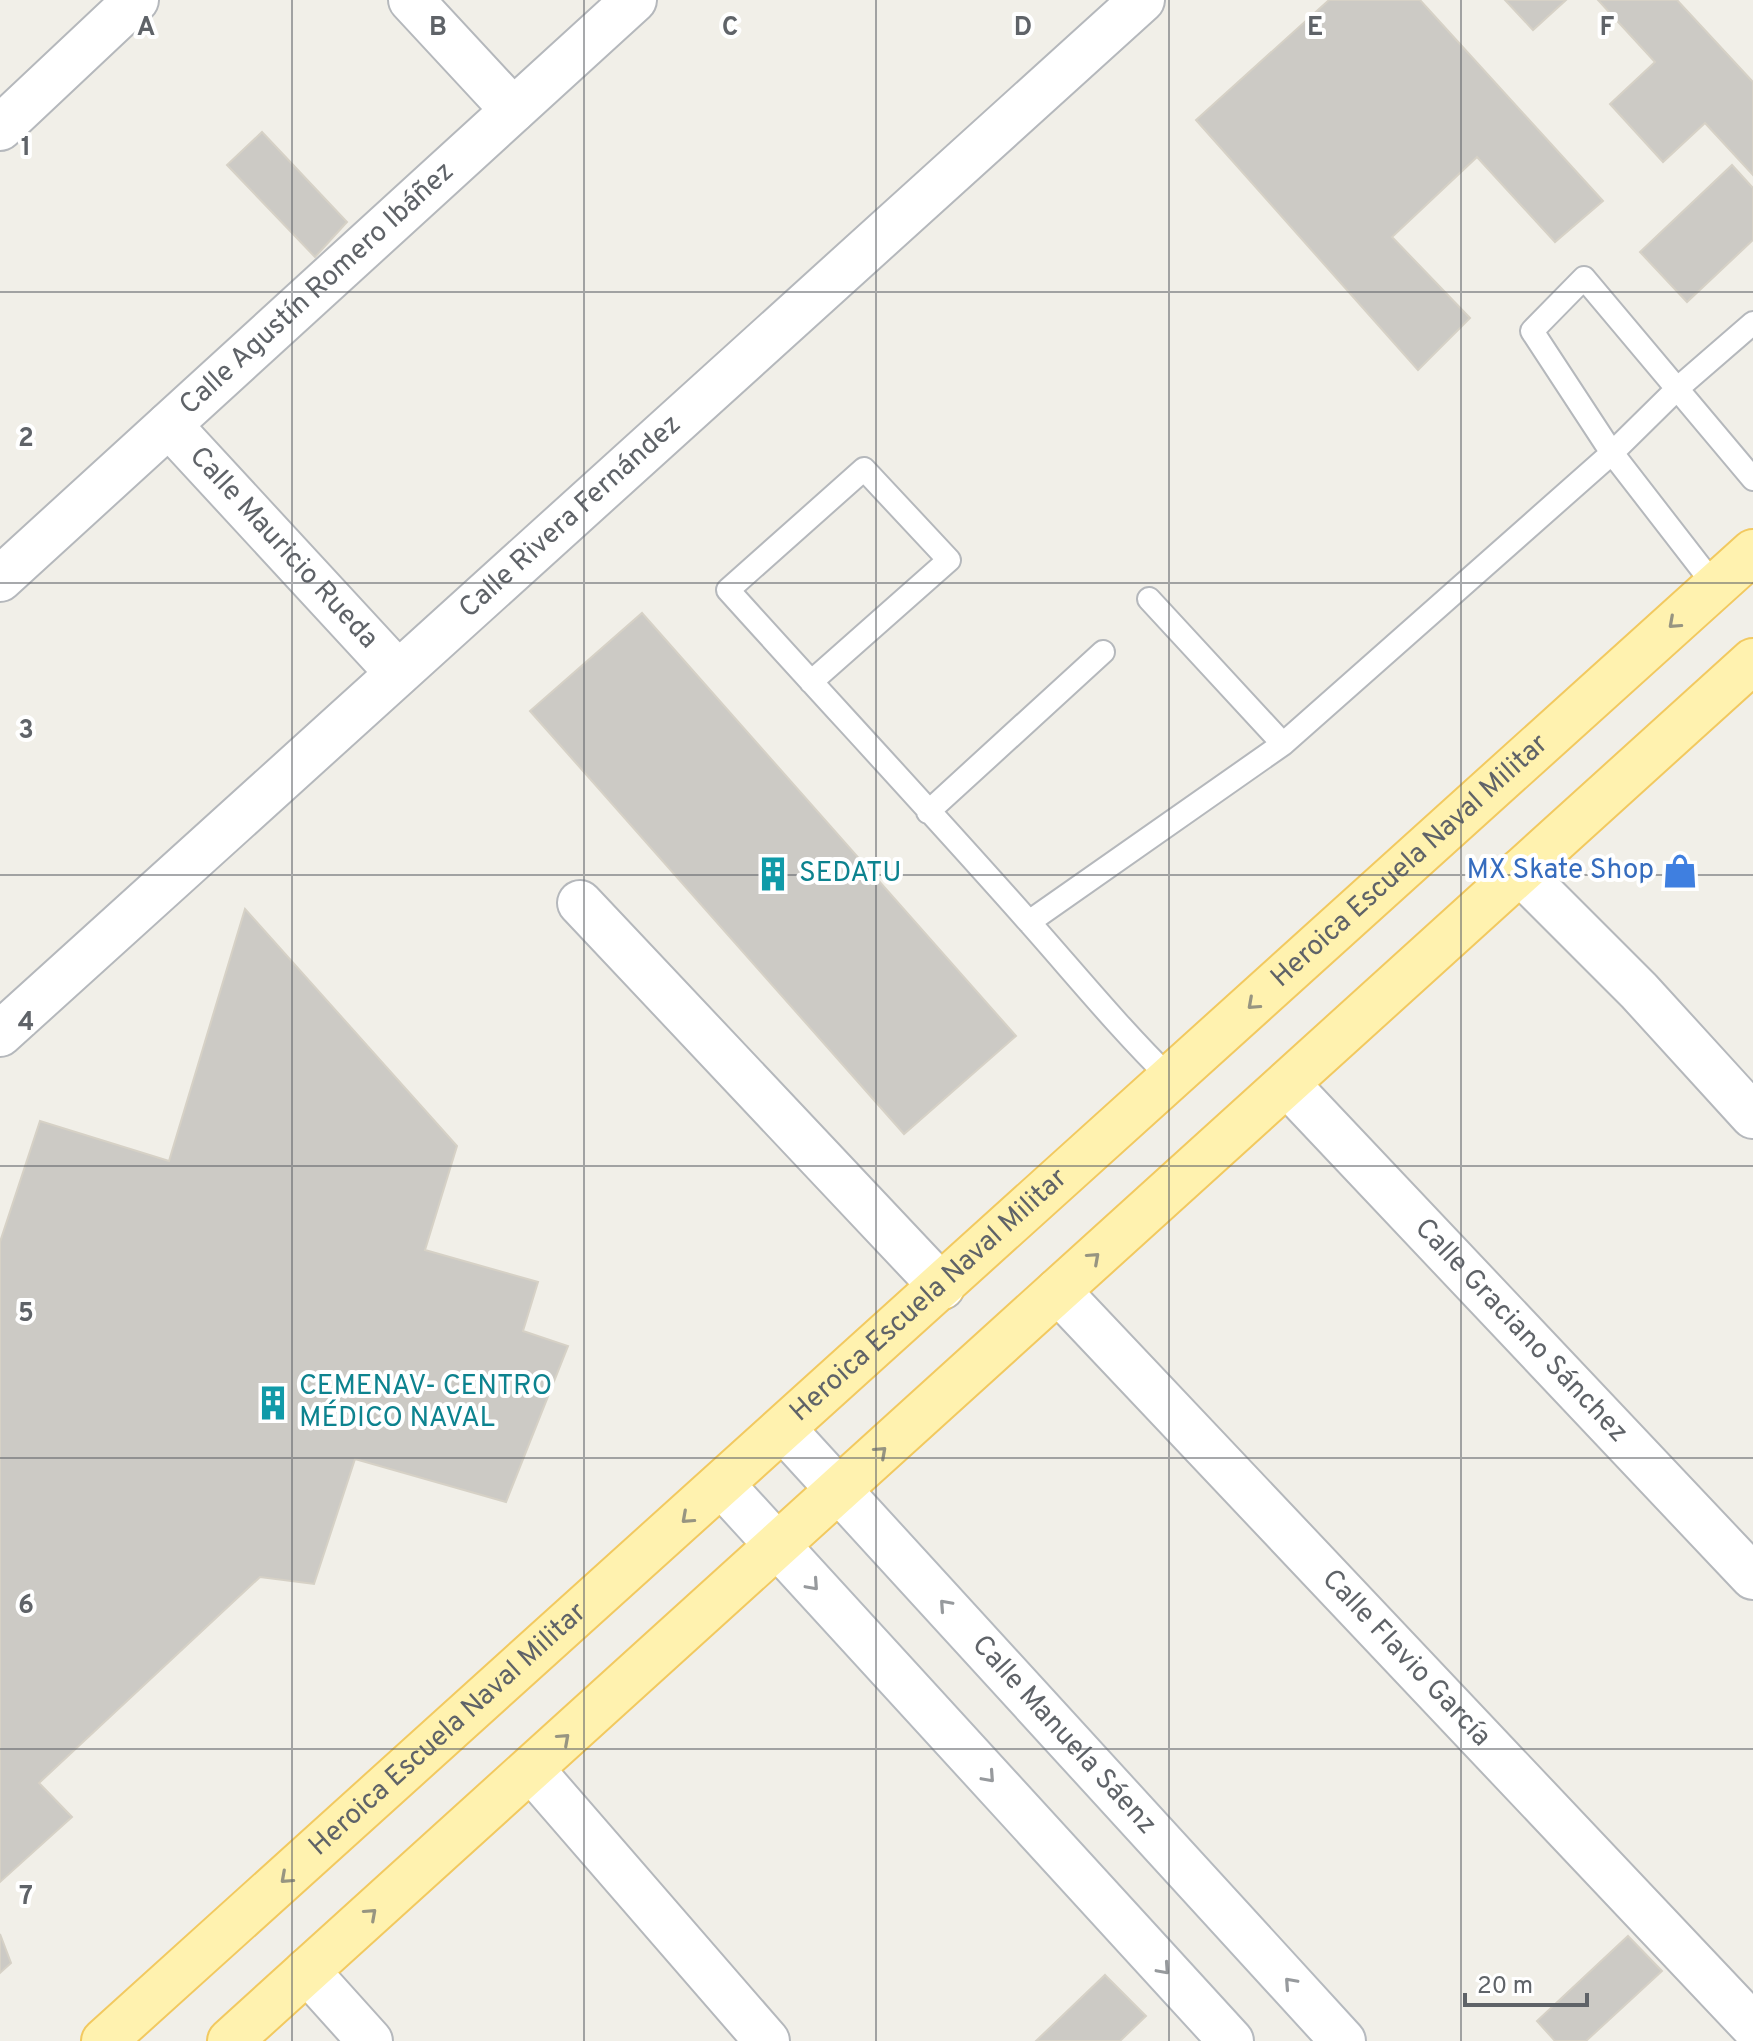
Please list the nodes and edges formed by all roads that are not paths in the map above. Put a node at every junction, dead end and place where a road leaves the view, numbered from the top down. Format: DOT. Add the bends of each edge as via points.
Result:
graph roads {
  1 [pos="136,0"];
  2 [pos="411,0"];
  3 [pos="634,0"];
  4 [pos="1142,0"];
  5 [pos="513,110"];
  6 [pos="0,128"];
  7 [pos="1753,323"];
  8 [pos="1678,388"];
  9 [pos="169,425"];
  10 [pos="1612,453"];
  11 [pos="1753,479"];
  12 [pos="1753,552"];
  13 [pos="0,579"];
  14 [pos="1715,586"];
  15 [pos="1149,599"];
  16 [pos="1103,652"];
  17 [pos="398,673"];
  18 [pos="1748,674"];
  19 [pos="811,682"];
  20 [pos="1283,744"];
  21 [pos="928,812"];
  22 [pos="1520,872"];
  23 [pos="580,903"];
  24 [pos="1029,922"];
  25 [pos="0,1034"];
  26 [pos="1171,1079"];
  27 [pos="1287,1084"];
  28 [pos="1753,1116"];
  29 [pos="942,1287"];
  30 [pos="1058,1291"];
  31 [pos="784,1430"];
  32 [pos="723,1486"];
  33 [pos="839,1490"];
  34 [pos="778,1546"];
  35 [pos="1753,1577"];
  36 [pos="531,1769"];
  37 [pos="307,1971"];
  38 [pos="1753,2026"];
  39 [pos="104,2041"];
  40 [pos="230,2041"];
  41 [pos="370,2041"];
  42 [pos="767,2041"];
  43 [pos="1231,2041"];
  44 [pos="1343,2041"];
  1 -- 6 [label="street"];
  2 -- 5 [label="street"];
  3 -- 5 [label="street, Calle Agustín Romero Ibáñez"];
  4 -- 17 [label="street, Calle Rivera Fernández"];
  5 -- 9 [label="street, Calle Agustín Romero Ibáñez"];
  7 -- 8 [label="lane"];
  8 -- 10 [label="lane"];
  8 -- 10 [label="lane" via="1584,278 1532,331"];
  8 -- 11 [label="lane"];
  9 -- 13 [label="street, Calle Agustín Romero Ibáñez"];
  9 -- 17 [label="street, Calle Mauricio Rueda"];
  10 -- 14 [label="lane"];
  10 -- 20 [label="lane"];
  12 -- 14 [label="main road, Heroica Escuela Naval Militar"];
  14 -- 26 [label="main road, Heroica Escuela Naval Militar, one-way"];
  15 -- 20 [label="lane"];
  16 -- 21 [label="lane"];
  17 -- 25 [label="street, Calle Rivera Fernández"];
  18 -- 22 [label="main road"];
  19 -- 19 [label="lane" via="949,560 864,469 728,590"];
  19 -- 21 [label="lane"];
  20 -- 24 [label="lane"];
  21 -- 24 [label="lane"];
  22 -- 27 [label="main road"];
  22 -- 28 [label="street"];
  23 -- 29 [label="street"];
  24 -- 26 [label="lane" via="1119,1029"];
  26 -- 29 [label="main road, Heroica Escuela Naval Militar"];
  30 -- 27 [label="main road, one-way"];
  27 -- 35 [label="street, Calle Graciano Sánchez"];
  29 -- 31 [label="main road, Heroica Escuela Naval Militar"];
  33 -- 30 [label="main road, one-way"];
  30 -- 38 [label="street, Calle Flavio García"];
  31 -- 32 [label="main road, Heroica Escuela Naval Militar"];
  31 -- 33 [label="street, Calle Manuela Sáenz"];
  32 -- 34 [label="street"];
  32 -- 39 [label="main road, Heroica Escuela Naval Militar, one-way"];
  33 -- 34 [label="main road"];
  44 -- 33 [label="street, Calle Manuela Sáenz, one-way"];
  36 -- 34 [label="main road, one-way"];
  34 -- 43 [label="street, one-way"];
  37 -- 36 [label="main road, one-way"];
  36 -- 42 [label="street"];
  37 -- 40 [label="main road"];
  37 -- 41 [label="street"];
}
